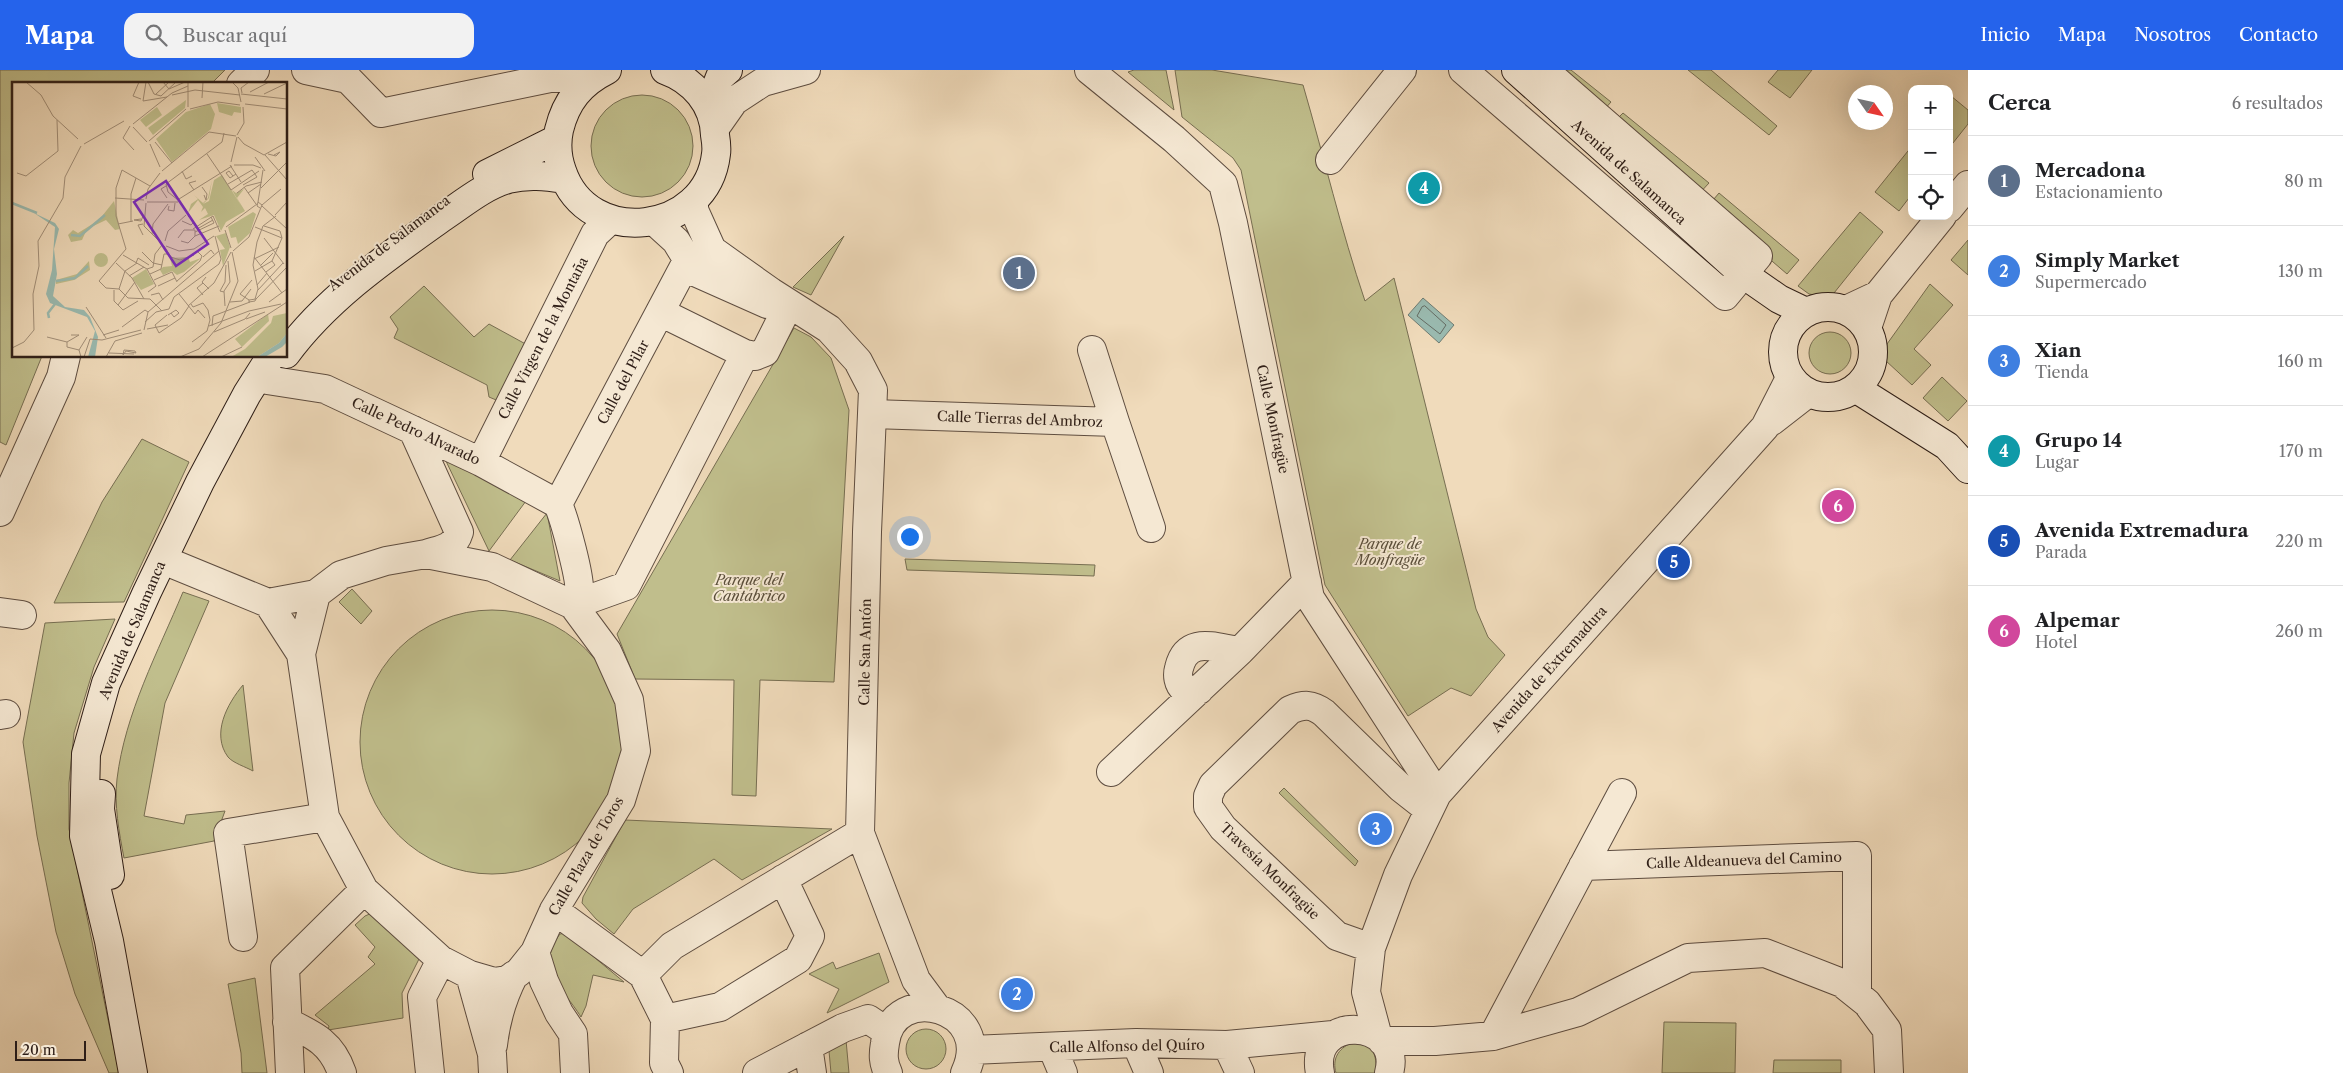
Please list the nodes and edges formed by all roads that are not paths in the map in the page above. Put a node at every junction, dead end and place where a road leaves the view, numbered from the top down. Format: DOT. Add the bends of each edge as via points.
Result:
graph roads {
  1 [pos="255,70"];
  2 [pos="306,70"];
  3 [pos="728,70"];
  4 [pos="806,70"];
  5 [pos="1089,70"];
  6 [pos="1402,70"];
  7 [pos="1464,70"];
  8 [pos="1516,70"];
  9 [pos="1544,70"];
  10 [pos="678,72"];
  11 [pos="599,74"];
  12 [pos="352,75"];
  13 [pos="550,78"];
  14 [pos="244,82"];
  15 [pos="572,99"];
  16 [pos="712,117"];
  17 [pos="557,139"];
  18 [pos="1330,160"];
  19 [pos="565,179"];
  20 [pos="1968,185"];
  21 [pos="694,200"];
  22 [pos="1953,203"];
  23 [pos="610,220"];
  24 [pos="1939,220"];
  25 [pos="654,221"];
  26 [pos="687,261"];
  27 [pos="1743,274"];
  28 [pos="1878,295"];
  29 [pos="1846,310"];
  30 [pos="660,312"];
  31 [pos="786,312"];
  32 [pos="1797,321"];
  33 [pos="1867,328"];
  34 [pos="829,329"];
  35 [pos="288,333"];
  36 [pos="1092,350"];
  37 [pos="288,352"];
  38 [pos="745,354"];
  39 [pos="66,358"];
  40 [pos="282,358"];
  41 [pos="269,368"];
  42 [pos="1863,377"];
  43 [pos="1799,386"];
  44 [pos="872,414"];
  45 [pos="1115,422"];
  46 [pos="414,430"];
  47 [pos="481,462"];
  48 [pos="1968,469"];
  49 [pos="558,504"];
  50 [pos="0,512"];
  51 [pos="454,520"];
  52 [pos="1151,528"];
  53 [pos="426,554"];
  54 [pos="173,564"];
  55 [pos="492,567"];
  56 [pos="1307,582"];
  57 [pos="316,594"];
  58 [pos="268,603"];
  59 [pos="573,605"];
  60 [pos="1240,651"];
  61 [pos="300,654"];
  62 [pos="1199,690"];
  63 [pos="1112,772"];
  64 [pos="1622,793"];
  65 [pos="1433,802"];
  66 [pos="325,817"];
  67 [pos="860,833"];
  68 [pos="1583,866"];
  69 [pos="783,879"];
  70 [pos="364,890"];
  71 [pos="554,910"];
  72 [pos="243,937"];
  73 [pos="1371,948"];
  74 [pos="535,952"];
  75 [pos="441,960"];
  76 [pos="470,975"];
  77 [pos="514,975"];
  78 [pos="643,975"];
  79 [pos="916,980"];
  80 [pos="1366,992"];
  81 [pos="1857,995"];
  82 [pos="936,1007"];
  83 [pos="907,1010"];
  84 [pos="665,1019"];
  85 [pos="287,1022"];
  86 [pos="886,1031"];
  87 [pos="1337,1034"];
  88 [pos="1493,1036"];
  89 [pos="1282,1042"];
  90 [pos="1136,1043"];
  91 [pos="1227,1045"];
  92 [pos="808,1046"];
  93 [pos="1052,1047"];
  94 [pos="1385,1054"];
  95 [pos="968,1062"];
  96 [pos="492,1063"];
  97 [pos="1319,1070"];
  98 [pos="132,1073"];
  99 [pos="148,1073"];
  100 [pos="290,1073"];
  101 [pos="342,1073"];
  102 [pos="430,1073"];
  103 [pos="575,1073"];
  104 [pos="669,1073"];
  105 [pos="757,1073"];
  106 [pos="812,1073"];
  107 [pos="887,1073"];
  108 [pos="1063,1073"];
  109 [pos="1148,1073"];
  110 [pos="1240,1073"];
  111 [pos="1889,1073"];
  1 -- 14 [label="street"];
  2 -- 12 [label="street"];
  3 -- 16 [label="street" via="720,77"];
  4 -- 16 [label="street" via="763,82"];
  5 -- 56 [label="street, Calle Monfragüe" via="1174,139 1222,184 1233,223"];
  6 -- 18 [label="street"];
  7 -- 27 [label="street" via="1725,296"];
  8 -- 27 [label="street, Avenida de Salamanca"];
  9 -- 27 [label="street" via="1758,256"];
  10 -- 16 [label="street" via="692,86"];
  11 -- 13 [label="street"];
  11 -- 15 [label="street"];
  12 -- 13 [label="street" via="381,112"];
  13 -- 15 [label="street"];
  15 -- 17 [label="street" via="563,114"];
  16 -- 21 [label="street" via="716,154 709,178"];
  17 -- 19 [label="street" via="558,159"];
  17 -- 35 [label="street, Avenida de Salamanca" via="480,178 414,221 320,296"];
  19 -- 23 [label="street" via="576,196"];
  19 -- 37 [label="street, Avenida de Salamanca" via="533,174 488,186 400,247 348,290 303,331"];
  20 -- 22 [label="street"];
  21 -- 25 [label="street" via="677,213"];
  21 -- 34 [label="street, Calle San Antón" via="694,210 712,250"];
  23 -- 25 [label="street" via="634,224"];
  23 -- 47 [label="street, Calle Virgen de la Montaña" via="595,234"];
  24 -- 28 [label="street"];
  25 -- 26 [label="street, Calle San Antón" via="676,241"];
  26 -- 30 [label="street, Calle del Pilar"];
  26 -- 31 [label="street, Calle San Antón" via="696,272"];
  27 -- 32 [label="street, Avenida de Salamanca" via="1779,299"];
  28 -- 29 [label="street"];
  28 -- 33 [label="street"];
  29 -- 32 [label="street" via="1819,307"];
  29 -- 33 [label="street"];
  30 -- 38 [label="street"];
  30 -- 49 [label="street, Calle del Pilar"];
  31 -- 34 [label="street, Calle San Antón"];
  31 -- 38 [label="street" via="765,352 755,356"];
  32 -- 43 [label="street" via="1783,342 1782,354 1785,367"];
  33 -- 42 [label="street" via="1873,354"];
  34 -- 44 [label="street, Calle San Antón" via="858,361 873,390"];
  36 -- 45 [label="street"];
  38 -- 59 [label="street" via="626,586"];
  39 -- 50 [label="street" via="61,377"];
  40 -- 41 [label="street, Avenida de Salamanca"];
  41 -- 46 [label="street, Calle Pedro Alvarado" via="325,389"];
  41 -- 54 [label="street, Avenida de Salamanca"];
  41 -- 98 [label="street, Avenida de Salamanca" via="247,394 147,592 106,683 86,754 84,836 109,942"];
  42 -- 43 [label="street" via="1832,397 1820,397"];
  42 -- 48 [label="street" via="1947,446"];
  43 -- 65 [label="street, Avenida de Extremadura"];
  44 -- 45 [label="street, Calle Tierras del Ambroz"];
  44 -- 67 [label="street, Calle San Antón"];
  45 -- 52 [label="street, Calle Tierras del Ambroz"];
  46 -- 47 [label="street, Calle Pedro Alvarado"];
  46 -- 51 [label="street"];
  47 -- 49 [label="street, Calle Pedro Alvarado"];
  49 -- 59 [label="street" via="566,521 578,581 579,595"];
  51 -- 53 [label="street" via="459,532 457,540 451,546"];
  51 -- 55 [label="street"];
  53 -- 55 [label="street, Calle Plaza de Toros"];
  53 -- 57 [label="street, Calle Plaza de Toros" via="386,561 341,575"];
  54 -- 58 [label="street"];
  54 -- 99 [label="street, Avenida de Salamanca" via="141,631 115,703 103,754 100,809 107,863 137,997"];
  55 -- 59 [label="street, Calle Plaza de Toros"];
  56 -- 60 [label="street"];
  56 -- 65 [label="street, Calle Monfragüe" via="1310,598"];
  57 -- 58 [label="street"];
  57 -- 61 [label="street"];
  58 -- 61 [label="street"];
  59 -- 71 [label="street, Calle Plaza de Toros" via="607,651 629,700 636,750 620,800"];
  60 -- 62 [label="street"];
  60 -- 62 [label="street" via="1201,646 1193,646 1187,651 1178,670 1179,682 1184,689"];
  61 -- 66 [label="street"];
  62 -- 63 [label="street"];
  64 -- 68 [label="street"];
  65 -- 73 [label="street, Avenida de Extremadura" via="1398,875"];
  65 -- 73 [label="street, Travesía Monfragüe" via="1401,788 1314,706 1290,710 1213,785 1208,796 1208,807 1223,828 1336,936"];
  66 -- 70 [label="street"];
  66 -- 72 [label="street" via="228,833"];
  67 -- 69 [label="street"];
  67 -- 79 [label="street, Calle San Antón"];
  68 -- 81 [label="street, Calle Aldeanueva del Camino" via="1857,856"];
  68 -- 88 [label="street"];
  69 -- 78 [label="street" via="672,946"];
  69 -- 84 [label="street" via="810,936 798,960 720,1008"];
  70 -- 75 [label="street"];
  70 -- 85 [label="street" via="284,968"];
  71 -- 74 [label="street, Calle Plaza de Toros"];
  71 -- 78 [label="street"];
  73 -- 80 [label="street, Avenida de Extremadura"];
  74 -- 77 [label="street, Calle Plaza de Toros"];
  74 -- 103 [label="street" via="544,981 573,1034"];
  75 -- 76 [label="street"];
  75 -- 102 [label="street" via="422,997"];
  76 -- 77 [label="street" via="494,982"];
  76 -- 96 [label="street"];
  77 -- 96 [label="street, Calle Plaza de Toros" via="496,1018"];
  78 -- 84 [label="street"];
  79 -- 82 [label="street, Calle San Antón"];
  79 -- 83 [label="street"];
  80 -- 87 [label="street, Avenida de Extremadura"];
  80 -- 94 [label="street, Avenida de Extremadura"];
  81 -- 88 [label="street" via="1842,983 1765,953 1688,958 1578,1012"];
  81 -- 111 [label="street" via="1868,1003 1887,1030"];
  82 -- 83 [label="street"];
  82 -- 95 [label="street" via="950,1012 968,1035"];
  83 -- 86 [label="street"];
  84 -- 104 [label="street" via="664,1063"];
  85 -- 100 [label="street"];
  85 -- 101 [label="street" via="313,1034 331,1048"];
  86 -- 92 [label="street" via="868,1020 843,1028"];
  86 -- 107 [label="street" via="882,1059"];
  87 -- 89 [label="street, Calle Alfonso del Quíro"];
  87 -- 94 [label="street, Calle Alfonso del Quíro" via="1356,1028 1367,1031"];
  87 -- 97 [label="street, Avenida de Extremadura" via="1325,1044"];
  88 -- 94 [label="street" via="1435,1041"];
  89 -- 91 [label="street, Calle Alfonso del Quíro"];
  89 -- 97 [label="street"];
  90 -- 91 [label="street, Calle Alfonso del Quíro"];
  90 -- 93 [label="street, Calle Alfonso del Quíro"];
  90 -- 109 [label="street"];
  91 -- 110 [label="street"];
  92 -- 105 [label="street"];
  92 -- 106 [label="street"];
  93 -- 95 [label="street, Calle Alfonso del Quíro"];
  93 -- 108 [label="street"];
}
